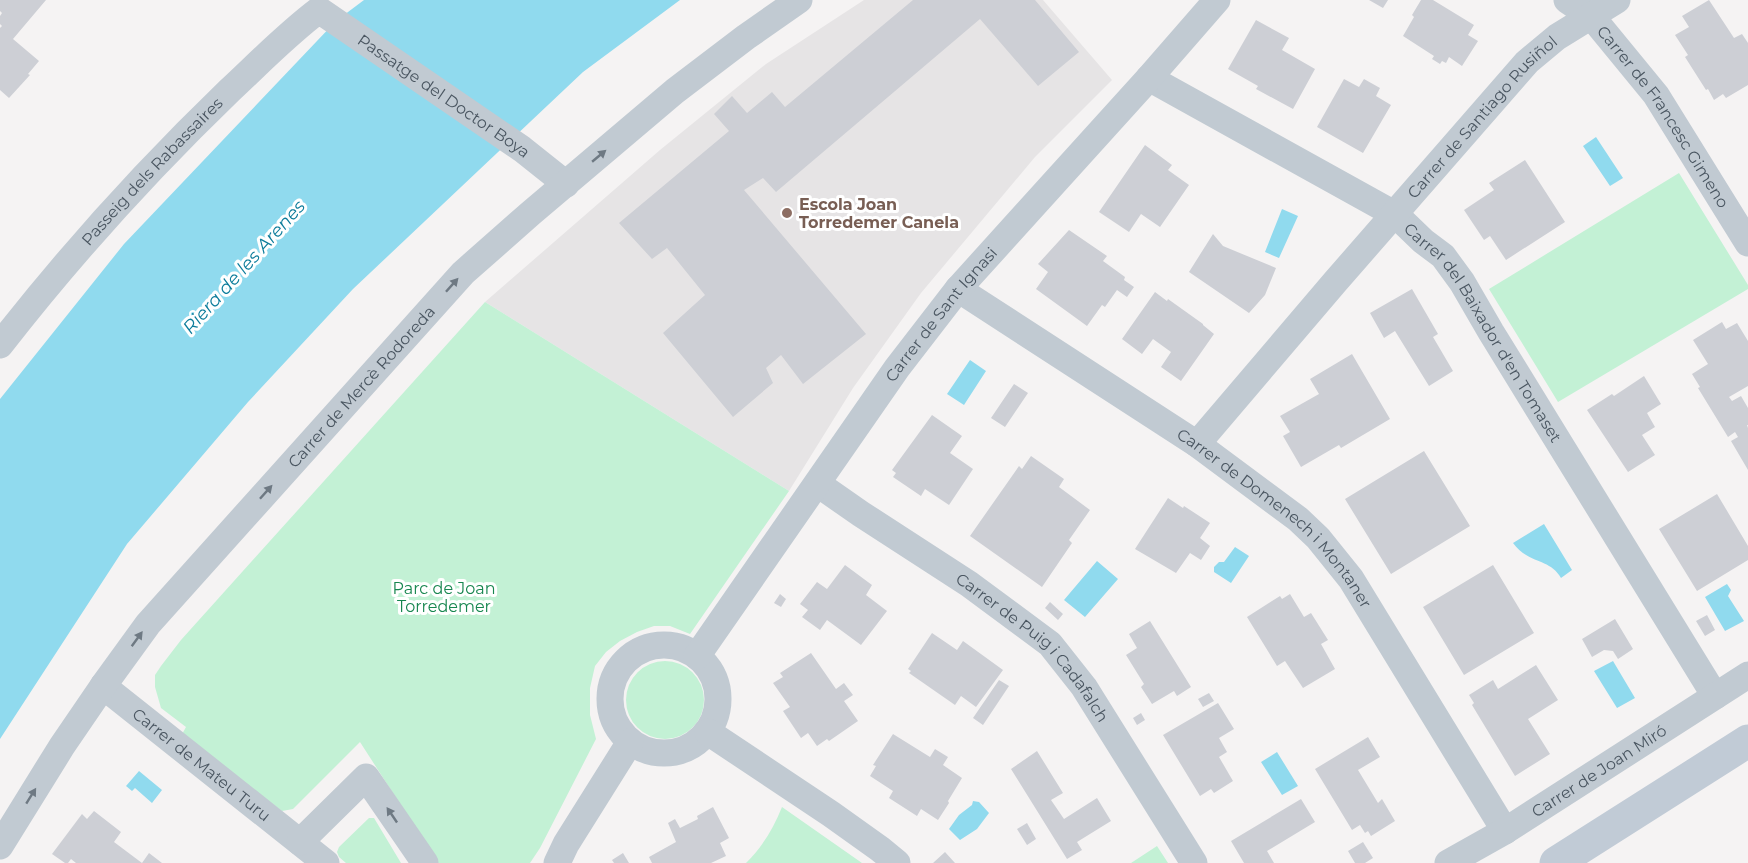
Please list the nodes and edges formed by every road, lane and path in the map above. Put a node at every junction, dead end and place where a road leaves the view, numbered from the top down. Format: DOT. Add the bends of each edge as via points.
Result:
graph roads {
  1 [pos="799,0"];
  2 [pos="1216,0"];
  3 [pos="1567,0"];
  4 [pos="1617,0"];
  5 [pos="309,8"];
  6 [pos="1592,17"];
  7 [pos="1149,78"];
  8 [pos="566,184"];
  9 [pos="1396,215"];
  10 [pos="1748,243"];
  11 [pos="958,289"];
  12 [pos="0,345"];
  13 [pos="1197,444"];
  14 [pos="818,484"];
  15 [pos="697,656"];
  16 [pos="1748,675"];
  17 [pos="103,686"];
  18 [pos="1715,696"];
  19 [pos="708,732"];
  20 [pos="1748,741"];
  21 [pos="630,742"];
  22 [pos="1505,831"];
  23 [pos="300,842"];
  24 [pos="0,846"];
  25 [pos="326,863"];
  26 [pos="425,863"];
  27 [pos="557,863"];
  28 [pos="897,863"];
  29 [pos="1194,863"];
  30 [pos="1448,863"];
  31 [pos="1556,863"];
  8 -- 1 [label="street, Carrer de Mercè Rodoreda, one-way" via="675,91"];
  2 -- 7 [label="street, Carrer de Sant Ignasi"];
  3 -- 6 [label="street, Carrer de Francesc Gimeno"];
  4 -- 6 [label="street, Carrer de Santiago Rusiñol"];
  5 -- 8 [label="street, Passatge del Doctor Boya" via="522,149"];
  5 -- 12 [label="street, Passeig dels Rabassaires" via="280,44 147,175"];
  6 -- 9 [label="street, Carrer de Santiago Rusiñol" via="1557,37 1527,62"];
  6 -- 10 [label="street, Carrer de Francesc Gimeno" via="1656,95"];
  7 -- 9 [label="street, Carrer del Baixador d'en Tomaset"];
  7 -- 11 [label="street, Carrer de Sant Ignasi"];
  17 -- 8 [label="street, Carrer de Mercè Rodoreda, one-way" via="148,624 463,273"];
  9 -- 13 [label="street, Carrer de Santiago Rusiñol"];
  9 -- 18 [label="street, Carrer del Baixador d'en Tomaset" via="1443,256 1462,282"];
  11 -- 13 [label="street, Carrer de Domenech i Montaner"];
  11 -- 14 [label="street, Carrer de Sant Ignasi" via="897,368"];
  13 -- 22 [label="street, Carrer de Domenech i Montaner" via="1298,519 1336,559"];
  14 -- 15 [label="street, Carrer de Sant Ignasi"];
  14 -- 29 [label="street, Carrer de Puig i Cadafalch" via="969,584 1050,644 1084,687"];
  15 -- 19 [label="street" via="716,681 719,703"];
  15 -- 21 [label="street" via="683,647 663,644 628,657 615,674 610,708 617,727"];
  16 -- 18 [label="street, Carrer de Joan Miró"];
  17 -- 23 [label="street, Carrer de Mateu Turu"];
  24 -- 17 [label="street, Carrer de Mercè Rodoreda, one-way"];
  18 -- 22 [label="street, Carrer de Joan Miró"];
  19 -- 21 [label="street" via="694,745 676,753 657,754"];
  19 -- 28 [label="street"];
  20 -- 31 [label="street"];
  21 -- 27 [label="street"];
  22 -- 30 [label="street, Carrer de Joan Miró"];
  23 -- 25 [label="street, Carrer de Mateu Turu"];
  26 -- 23 [label="street, one-way" via="366,777"];
}
